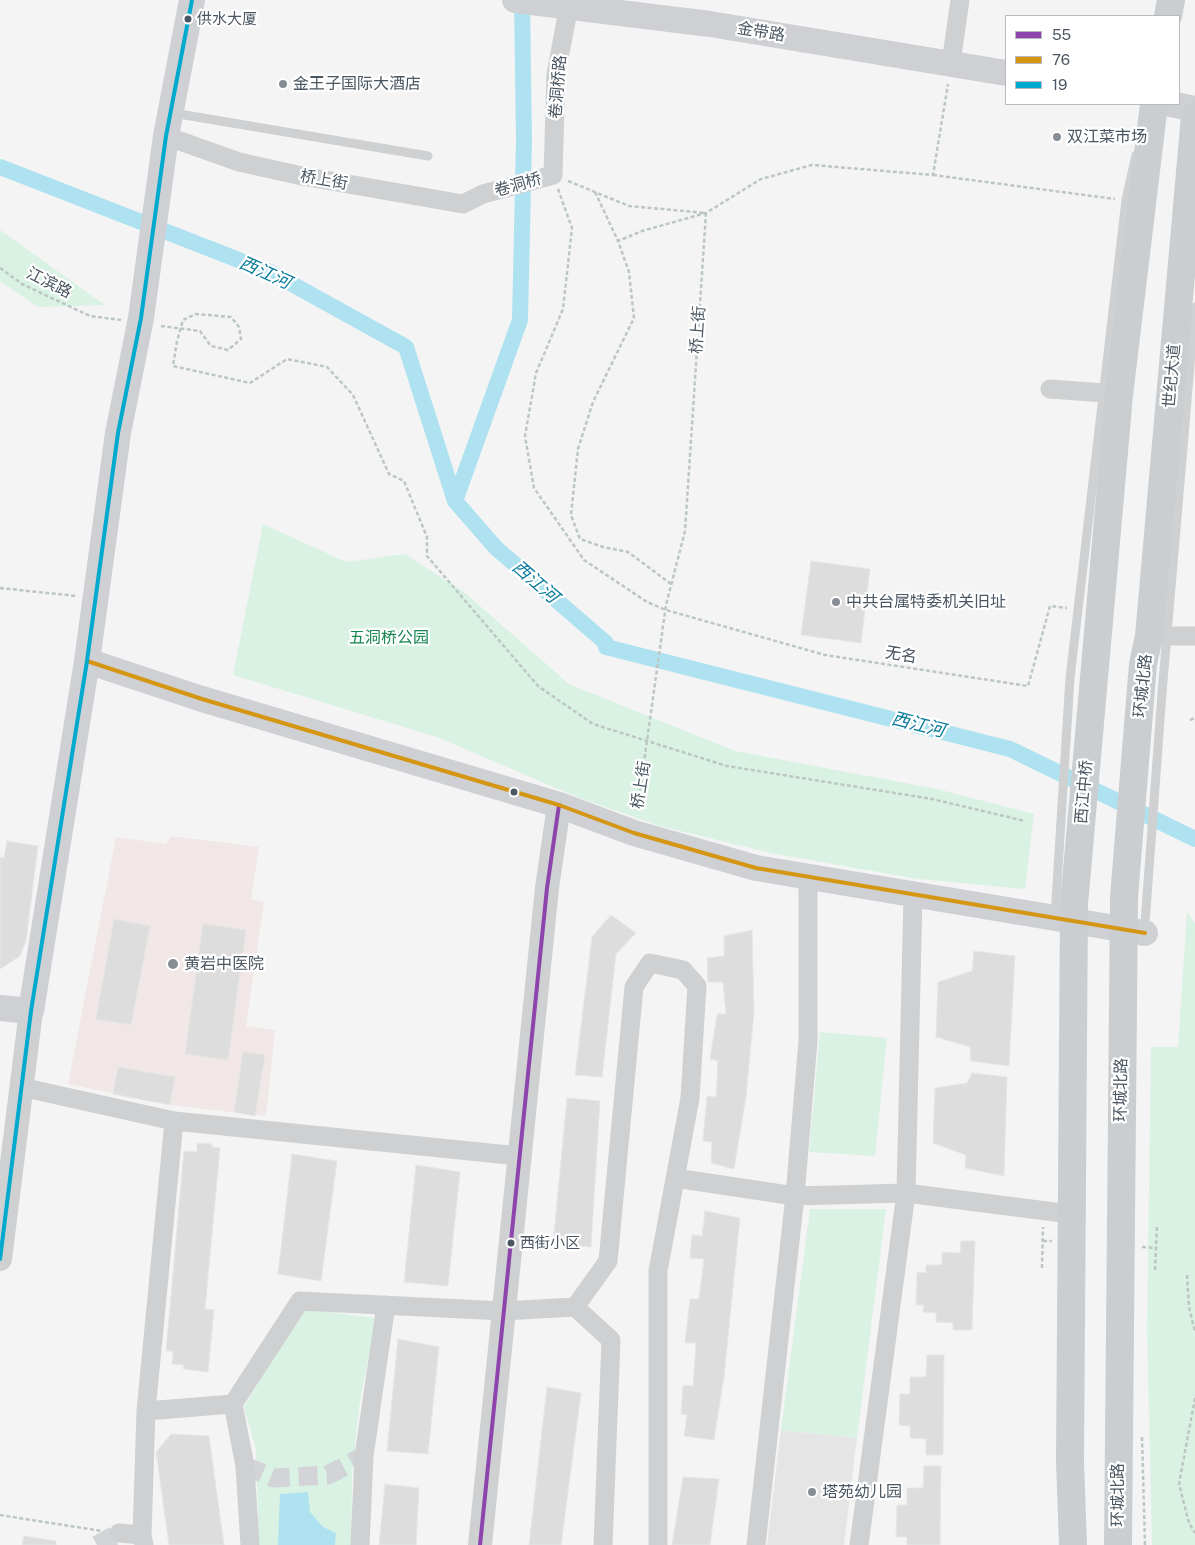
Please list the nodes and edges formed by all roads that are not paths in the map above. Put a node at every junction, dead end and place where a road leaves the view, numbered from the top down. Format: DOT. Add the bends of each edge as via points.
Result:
graph roads {
  1 [pos="192,0"];
  2 [pos="515,0"];
  3 [pos="960,0"];
  4 [pos="1171,0"];
  5 [pos="569,4"];
  6 [pos="1168,15"];
  7 [pos="951,63"];
  8 [pos="1005,73"];
  9 [pos="1154,105"];
  10 [pos="1177,105"];
  11 [pos="1195,108"];
  12 [pos="1195,116"];
  13 [pos="168,124"];
  14 [pos="1149,143"];
  15 [pos="1193,154"];
  16 [pos="428,156"];
  17 [pos="553,175"];
  18 [pos="483,194"];
  19 [pos="1195,306"];
  20 [pos="1050,389"];
  21 [pos="1104,393"];
  22 [pos="1089,607"];
  23 [pos="1158,636"];
  24 [pos="1195,636"];
  25 [pos="87,661"];
  26 [pos="559,805"];
  27 [pos="808,878"];
  28 [pos="1067,881"];
  29 [pos="913,896"];
  30 [pos="1064,919"];
  31 [pos="1138,928"];
  32 [pos="0,1008"];
  33 [pos="31,1011"];
  34 [pos="21,1087"];
  35 [pos="174,1121"];
  36 [pos="519,1156"];
  37 [pos="675,1178"];
  38 [pos="906,1193"];
  39 [pos="795,1196"];
  40 [pos="1070,1214"];
  41 [pos="0,1259"];
  42 [pos="386,1305"];
  43 [pos="575,1307"];
  44 [pos="503,1311"];
  45 [pos="233,1404"];
  46 [pos="146,1410"];
  47 [pos="119,1534"];
  48 [pos="143,1540"];
  49 [pos="250,1545"];
  50 [pos="360,1545"];
  51 [pos="480,1545"];
  52 [pos="603,1545"];
  53 [pos="658,1545"];
  54 [pos="756,1545"];
  55 [pos="859,1545"];
  56 [pos="1073,1545"];
  57 [pos="1118,1545"];
  1 -- 13 [label="main road"];
  2 -- 5 [label="main road, 金带路"];
  3 -- 7 [label="street"];
  4 -- 6 [label="main road"];
  5 -- 7 [label="main road, 金带路"];
  5 -- 17 [label="street, 卷洞桥路" via="556,74"];
  7 -- 8 [label="main road, 金带路"];
  9 -- 14 [label="main road"];
  10 -- 11 [label="main road"];
  12 -- 15 [label="main road, 世纪大道"];
  13 -- 16 [label="lane"];
  13 -- 18 [label="street, 桥上街" via="239,162 302,176 463,204"];
  13 -- 25 [label="main road" via="140,321 118,432"];
  14 -- 21 [label="lane" via="1135,156 1126,200"];
  14 -- 22 [label="main road" via="1119,395"];
  15 -- 23 [label="main road, 世纪大道"];
  17 -- 18 [label="street, 卷洞桥"];
  19 -- 23 [label="lane"];
  20 -- 21 [label="street"];
  21 -- 22 [label="lane"];
  22 -- 28 [label="main road, 西江中桥" via="1095,663"];
  22 -- 28 [label="lane" via="1070,678"];
  23 -- 24 [label="street"];
  23 -- 31 [label="lane" via="1162,693"];
  23 -- 31 [label="main road, 环城北路" via="1143,664 1124,897"];
  25 -- 26 [label="main road" via="211,702"];
  25 -- 33 [label="main road"];
  26 -- 27 [label="main road" via="634,833 756,868"];
  26 -- 36 [label="street" via="547,888"];
  27 -- 29 [label="main road"];
  27 -- 39 [label="street" via="808,1041"];
  28 -- 30 [label="main road, 西江中桥"];
  29 -- 30 [label="main road"];
  29 -- 38 [label="street"];
  30 -- 31 [label="main road"];
  30 -- 40 [label="main road"];
  31 -- 57 [label="main road, 环城北路"];
  32 -- 33 [label="main road"];
  33 -- 34 [label="street"];
  34 -- 35 [label="street"];
  34 -- 41 [label="street"];
  35 -- 36 [label="street"];
  35 -- 46 [label="street"];
  36 -- 44 [label="street"];
  37 -- 39 [label="street"];
  37 -- 43 [label="street" via="690,1098 696,986 683,970 650,963 634,987 608,1261"];
  37 -- 53 [label="street" via="658,1271"];
  38 -- 39 [label="street"];
  38 -- 40 [label="street"];
  38 -- 55 [label="street"];
  39 -- 54 [label="street"];
  40 -- 56 [label="main road"];
  42 -- 44 [label="street"];
  42 -- 45 [label="street" via="300,1301"];
  42 -- 50 [label="street" via="364,1456"];
  43 -- 44 [label="street"];
  43 -- 52 [label="street" via="611,1340"];
  44 -- 51 [label="street"];
  45 -- 46 [label="street"];
  45 -- 49 [label="street" via="245,1466"];
  46 -- 48 [label="street"];
  47 -- 48 [label="street"];
}
